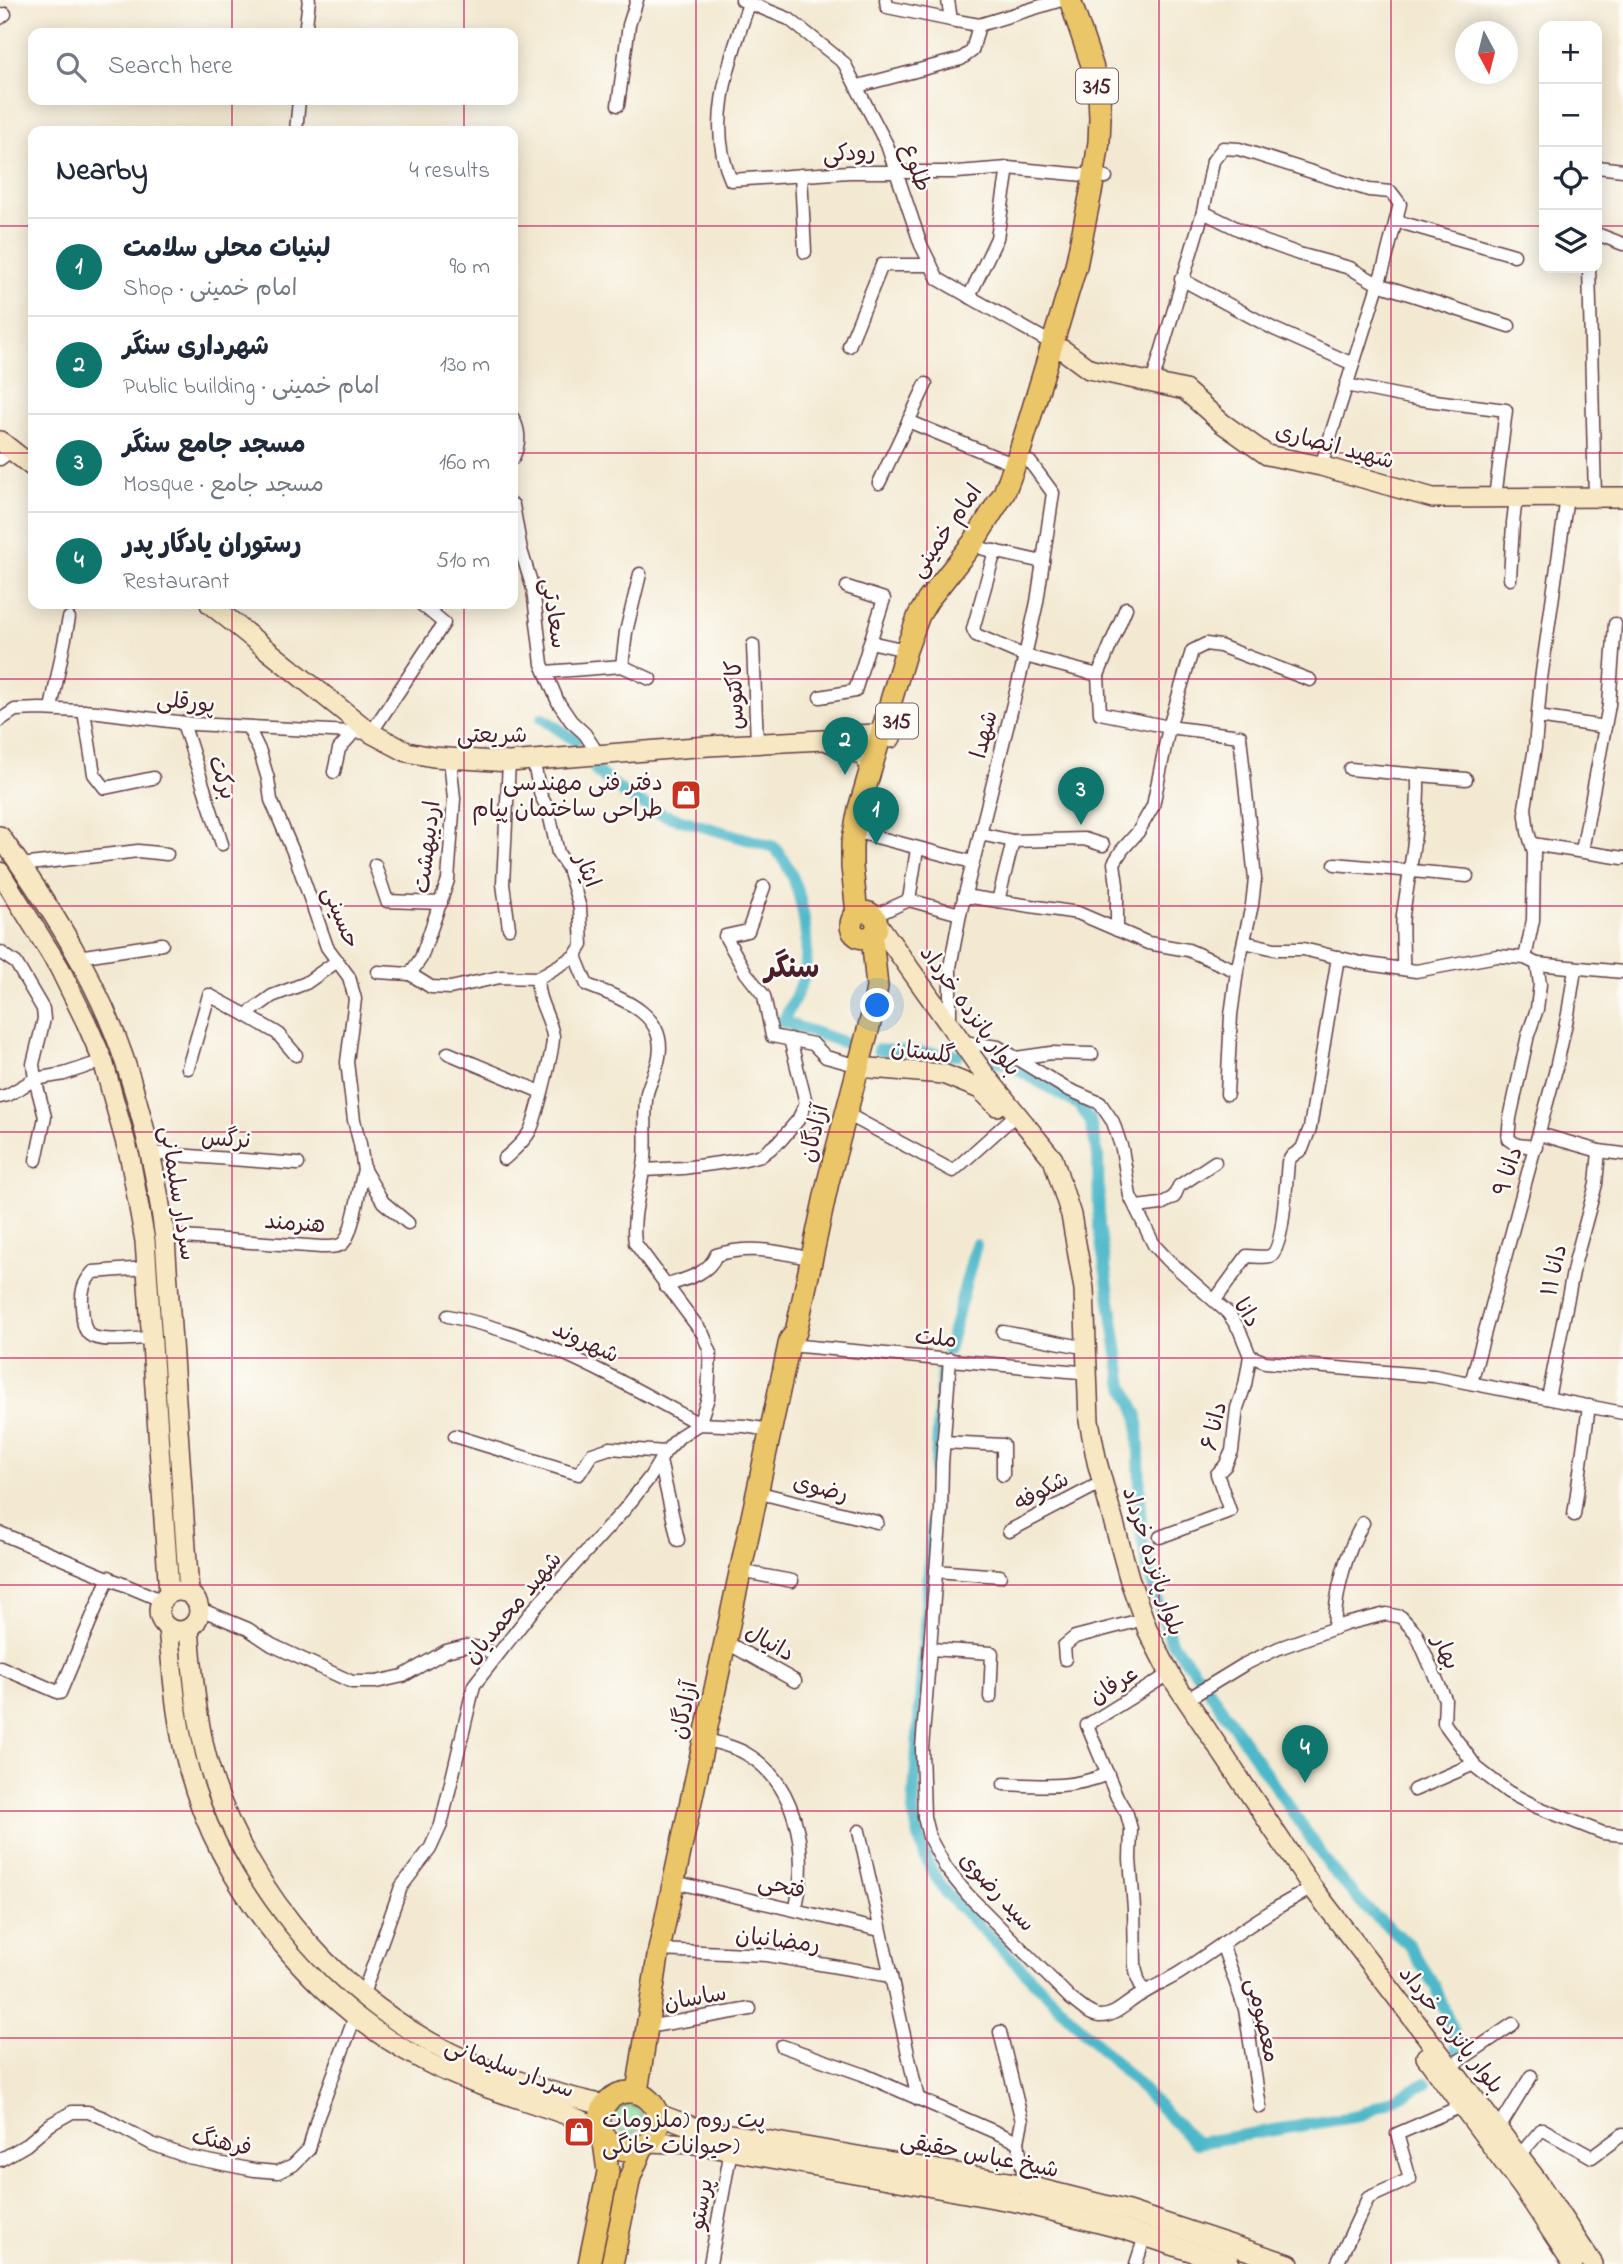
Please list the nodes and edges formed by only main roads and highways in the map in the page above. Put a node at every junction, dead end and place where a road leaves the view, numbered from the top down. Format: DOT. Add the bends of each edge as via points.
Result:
graph roads {
  1 [pos="1070,0"];
  2 [pos="1083,0"];
  3 [pos="1100,176"];
  4 [pos="984,548"];
  5 [pos="886,736"];
  6 [pos="869,923"];
  7 [pos="855,1066"];
  8 [pos="789,1342"];
  9 [pos="638,2092"];
  10 [pos="602,2131"];
  11 [pos="646,2144"];
  12 [pos="589,2264"];
  13 [pos="612,2264"];
  1 -- 3 [label="main road, 315" via="1099,94"];
  2 -- 3 [label="main road" via="1111,86 1113,124"];
  3 -- 4 [label="main road, امام خمینی / 315" via="1058,347 1022,463 1004,493"];
  4 -- 5 [label="main road, امام خمینی / 315" via="929,617"];
  4 -- 5 [label="main road, امام خمینی / 315" via="928,600 919,615"];
  5 -- 6 [label="main road, امام خمینی / 315" via="862,844"];
  5 -- 6 [label="main road, امام خمینی / 315" via="872,767 852,844 852,867"];
  6 -- 7 [label="main road, آزادگان" via="877,987"];
  7 -- 8 [label="main road, آزادگان" via="796,1332"];
  7 -- 8 [label="main road, آزادگان" via="836,1112 787,1331"];
  8 -- 9 [label="main road, آزادگان" via="659,1950"];
  9 -- 10 [label="main road" via="615,2095 604,2105"];
  9 -- 11 [label="main road" via="658,2113 657,2129"];
  10 -- 11 [label="main road" via="621,2149"];
  10 -- 12 [label="main road" via="608,2172"];
  11 -- 13 [label="main road" via="630,2177"];
}
